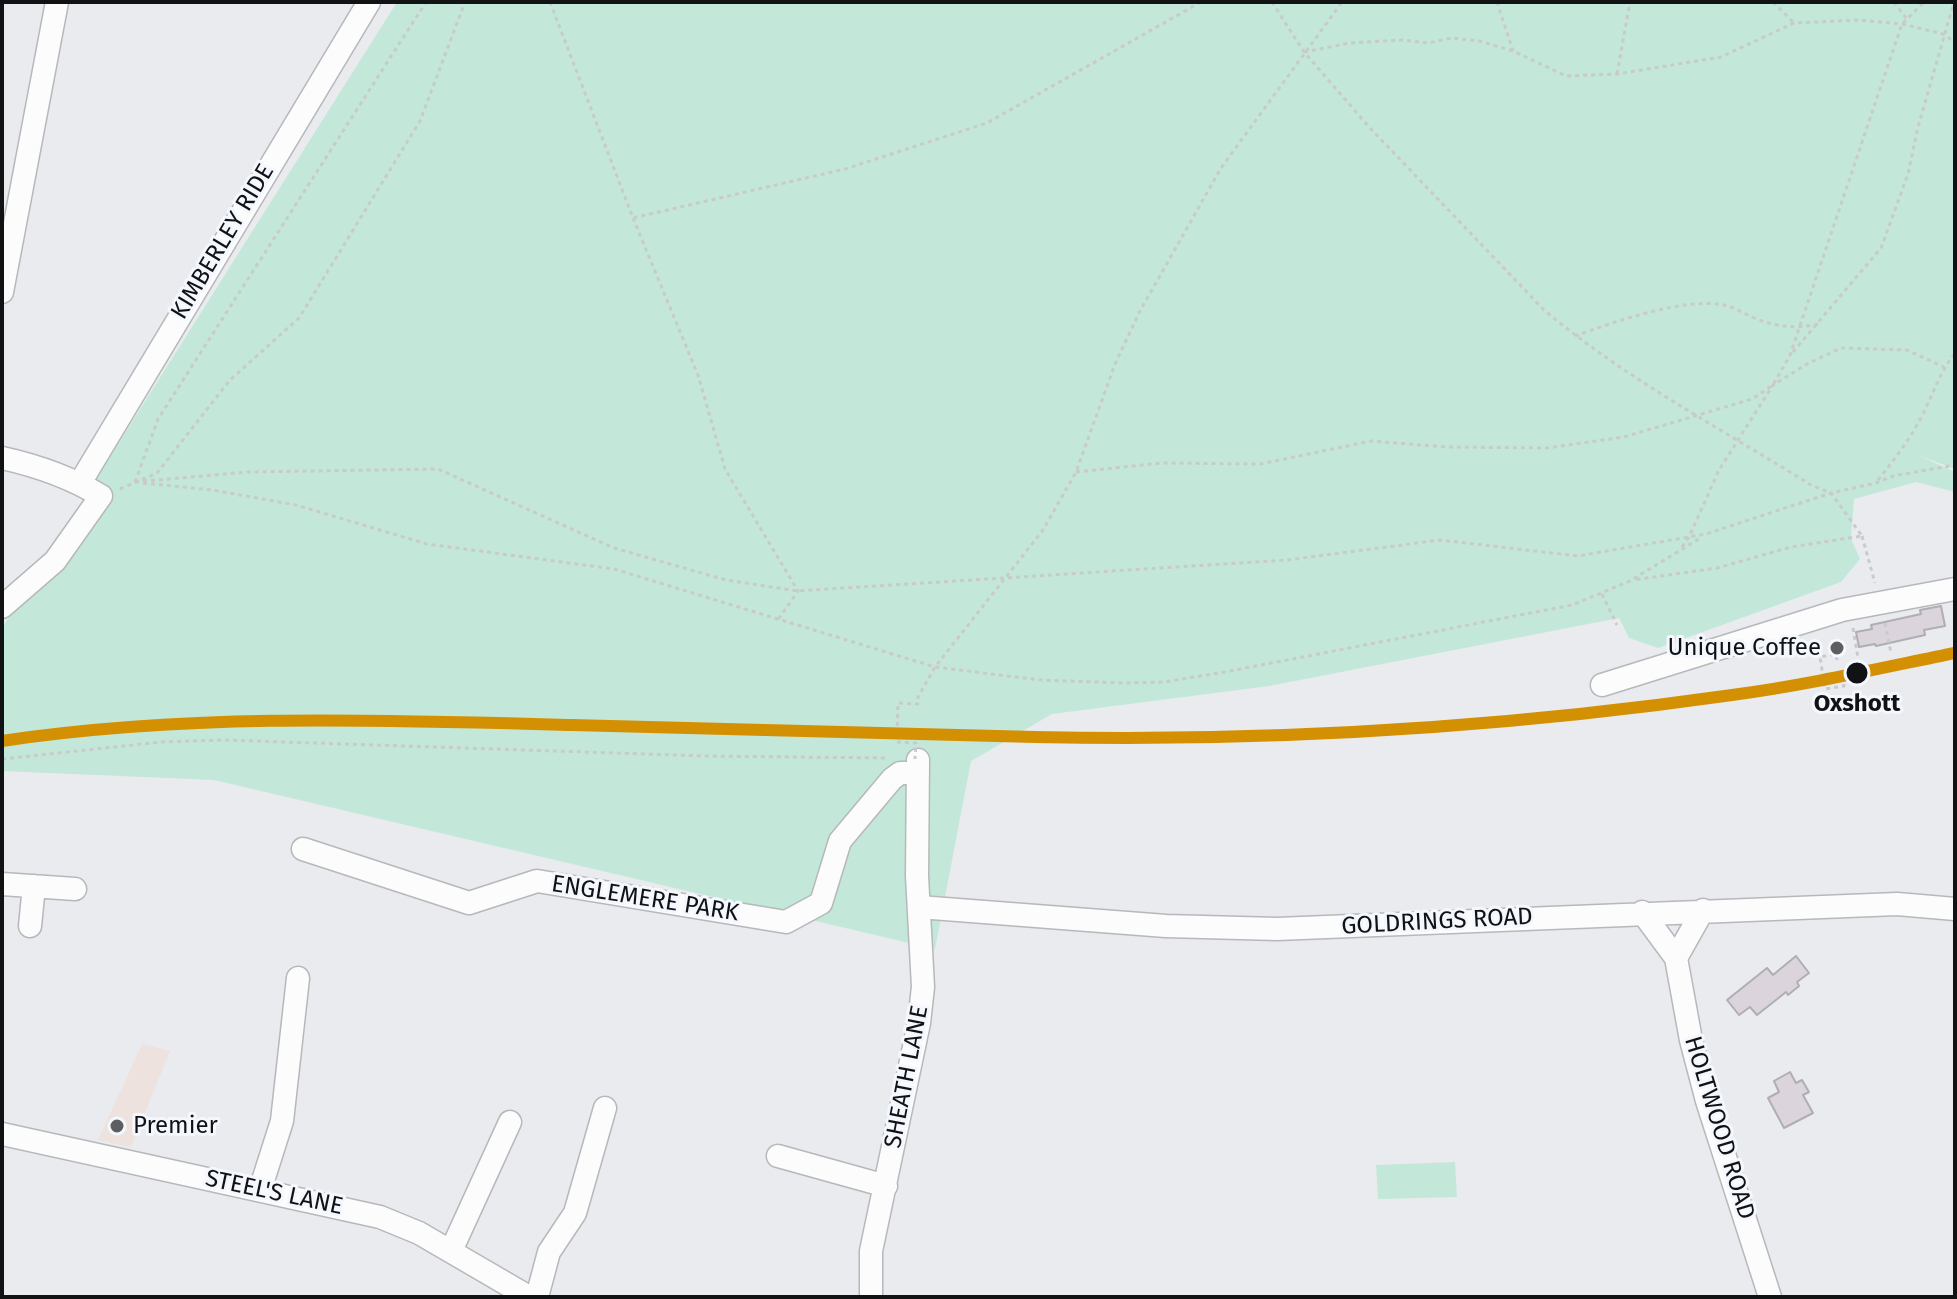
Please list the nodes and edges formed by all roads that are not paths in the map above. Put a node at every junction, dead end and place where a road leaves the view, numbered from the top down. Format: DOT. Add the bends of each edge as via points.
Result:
graph roads {
  1 [pos="57,2"];
  2 [pos="369,2"];
  3 [pos="2,292"];
  4 [pos="2,458"];
  5 [pos="80,483"];
  6 [pos="1955,589"];
  7 [pos="2,607"];
  8 [pos="1602,685"];
  9 [pos="914,762"];
  10 [pos="303,849"];
  11 [pos="2,884"];
  12 [pos="34,886"];
  13 [pos="75,889"];
  14 [pos="919,907"];
  15 [pos="1955,909"];
  16 [pos="1703,910"];
  17 [pos="1642,912"];
  18 [pos="30,926"];
  19 [pos="1676,958"];
  20 [pos="298,978"];
  21 [pos="605,1108"];
  22 [pos="510,1122"];
  23 [pos="2,1134"];
  24 [pos="778,1156"];
  25 [pos="886,1186"];
  26 [pos="260,1190"];
  27 [pos="451,1251"];
  28 [pos="529,1297"];
  29 [pos="537,1297"];
  30 [pos="871,1297"];
  31 [pos="1770,1297"];
  1 -- 3 [label="street"];
  2 -- 5 [label="street, KIMBERLEY RIDE"];
  4 -- 5 [label="street" via="37,465"];
  5 -- 7 [label="street" via="101,496 55,561"];
  6 -- 8 [label="street" via="1883,613 1842,610"];
  9 -- 10 [label="street, ENGLEMERE PARK" via="892,779 840,841 821,903 786,922 537,881 469,903"];
  9 -- 14 [label="street, SHEATH LANE"];
  11 -- 12 [label="street"];
  12 -- 13 [label="street"];
  12 -- 18 [label="street"];
  14 -- 17 [label="street, GOLDRINGS ROAD" via="1277,929"];
  14 -- 25 [label="street, SHEATH LANE" via="919,1023"];
  15 -- 16 [label="street, GOLDRINGS ROAD" via="1897,904"];
  16 -- 17 [label="street, GOLDRINGS ROAD"];
  16 -- 19 [label="street"];
  17 -- 19 [label="street, HOLTWOOD ROAD"];
  19 -- 31 [label="street, HOLTWOOD ROAD" via="1707,1101"];
  20 -- 26 [label="street" via="282,1121"];
  21 -- 29 [label="street" via="575,1213 549,1252"];
  22 -- 27 [label="street"];
  23 -- 26 [label="street, STEEL'S LANE"];
  24 -- 25 [label="street"];
  25 -- 30 [label="street, SHEATH LANE" via="871,1251"];
  26 -- 27 [label="street, STEEL'S LANE" via="380,1217"];
  27 -- 28 [label="street, STEEL'S LANE"];
}
